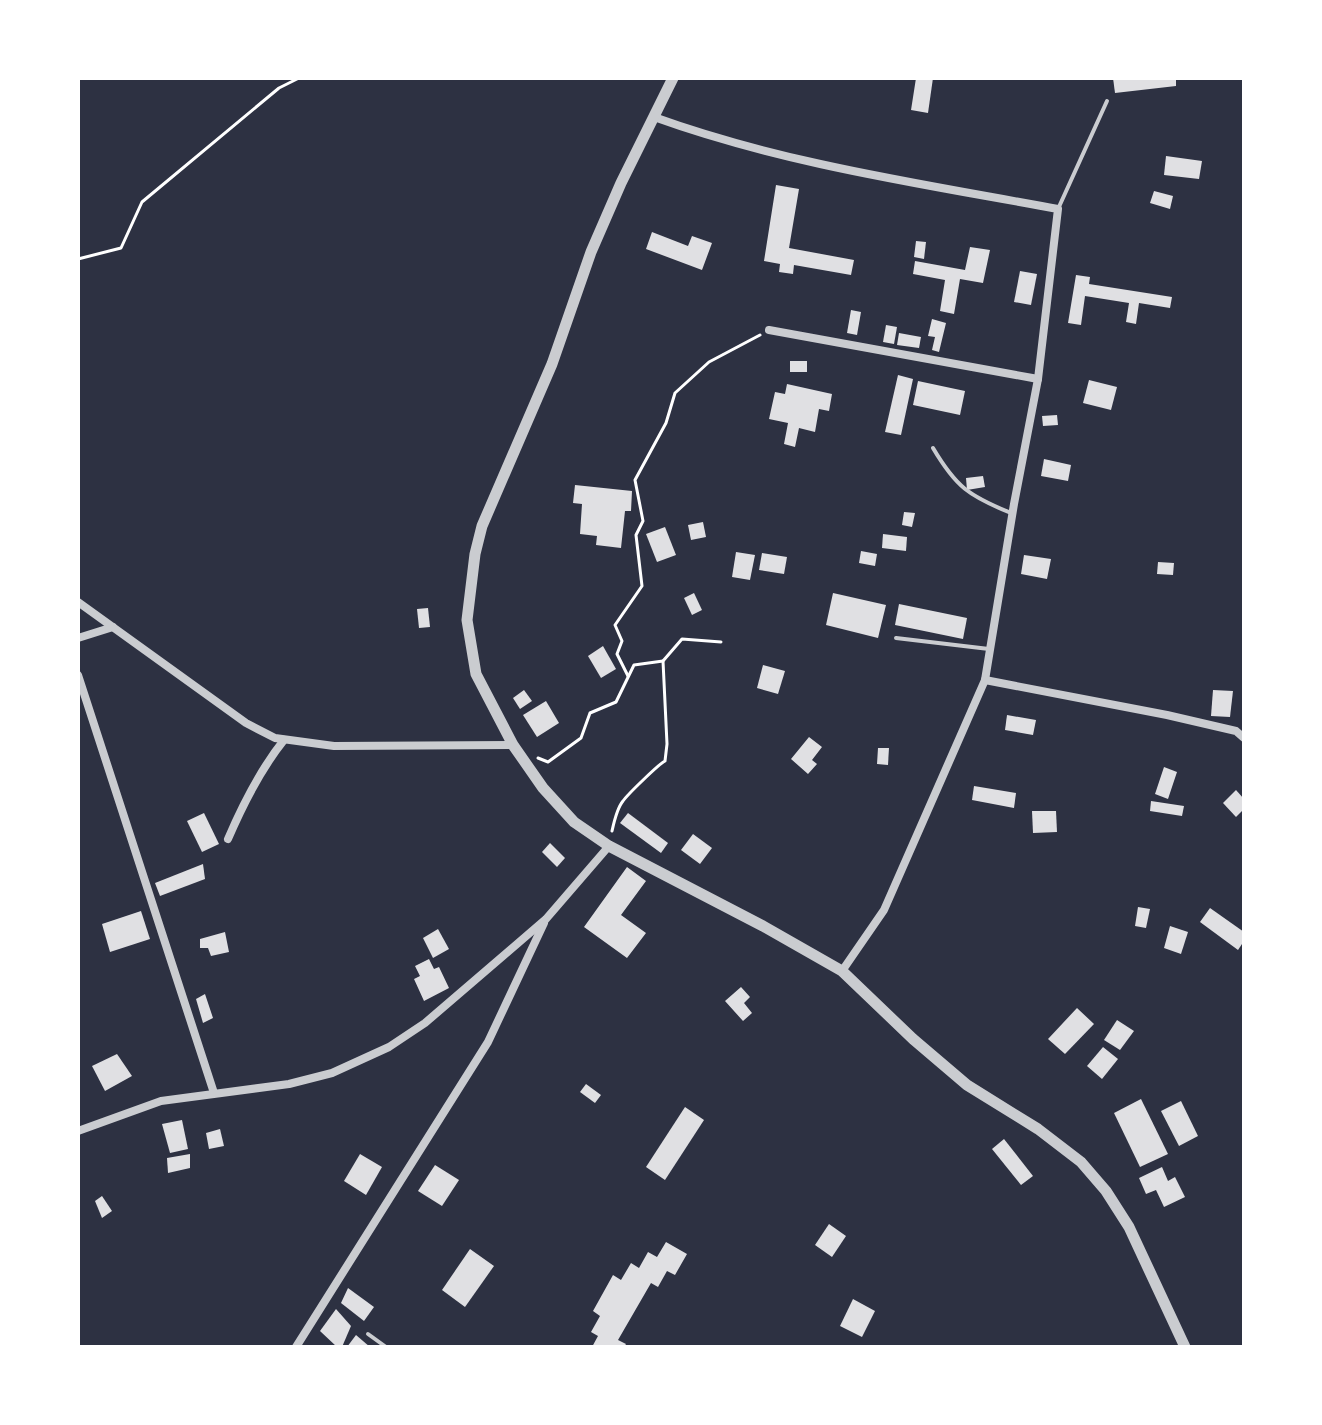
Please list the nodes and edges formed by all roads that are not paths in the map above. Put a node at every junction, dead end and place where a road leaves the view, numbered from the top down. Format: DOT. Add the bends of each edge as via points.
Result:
graph roads {
  1 [pos="673,78"];
  2 [pos="1107,101"];
  3 [pos="654,117"];
  4 [pos="1058,209"];
  5 [pos="769,330"];
  6 [pos="1038,379"];
  7 [pos="933,448"];
  8 [pos="1012,513"];
  9 [pos="78,602"];
  10 [pos="113,627"];
  11 [pos="78,638"];
  12 [pos="896,638"];
  13 [pos="990,649"];
  14 [pos="78,675"];
  15 [pos="985,680"];
  16 [pos="1244,738"];
  17 [pos="284,740"];
  18 [pos="513,745"];
  19 [pos="228,839"];
  20 [pos="609,846"];
  21 [pos="546,919"];
  22 [pos="842,971"];
  23 [pos="214,1093"];
  24 [pos="78,1131"];
  25 [pos="368,1334"];
  26 [pos="296,1347"];
  27 [pos="386,1347"];
  28 [pos="1185,1347"];
  1 -- 3 [label="street"];
  2 -- 4 [label="lane"];
  3 -- 4 [label="street" via="716,139 845,169"];
  3 -- 18 [label="street" via="591,252 475,554 467,620 476,674"];
  4 -- 6 [label="street"];
  5 -- 6 [label="street"];
  6 -- 8 [label="street"];
  7 -- 8 [label="lane" via="950,477 978,500"];
  8 -- 13 [label="street"];
  9 -- 10 [label="street"];
  10 -- 11 [label="street"];
  10 -- 17 [label="street" via="246,723"];
  12 -- 13 [label="lane"];
  13 -- 15 [label="street"];
  14 -- 23 [label="street"];
  15 -- 16 [label="street" via="1167,715 1236,731"];
  15 -- 22 [label="street" via="884,910"];
  17 -- 18 [label="street" via="334,746"];
  17 -- 19 [label="street" via="249,793"];
  18 -- 20 [label="street" via="574,822"];
  20 -- 21 [label="street"];
  20 -- 22 [label="street"];
  21 -- 23 [label="street" via="425,1023 389,1047 332,1073"];
  21 -- 26 [label="street" via="488,1042"];
  22 -- 28 [label="street" via="967,1085 1081,1162 1129,1227"];
  23 -- 24 [label="street" via="161,1101"];
  25 -- 27 [label="lane"];
}
